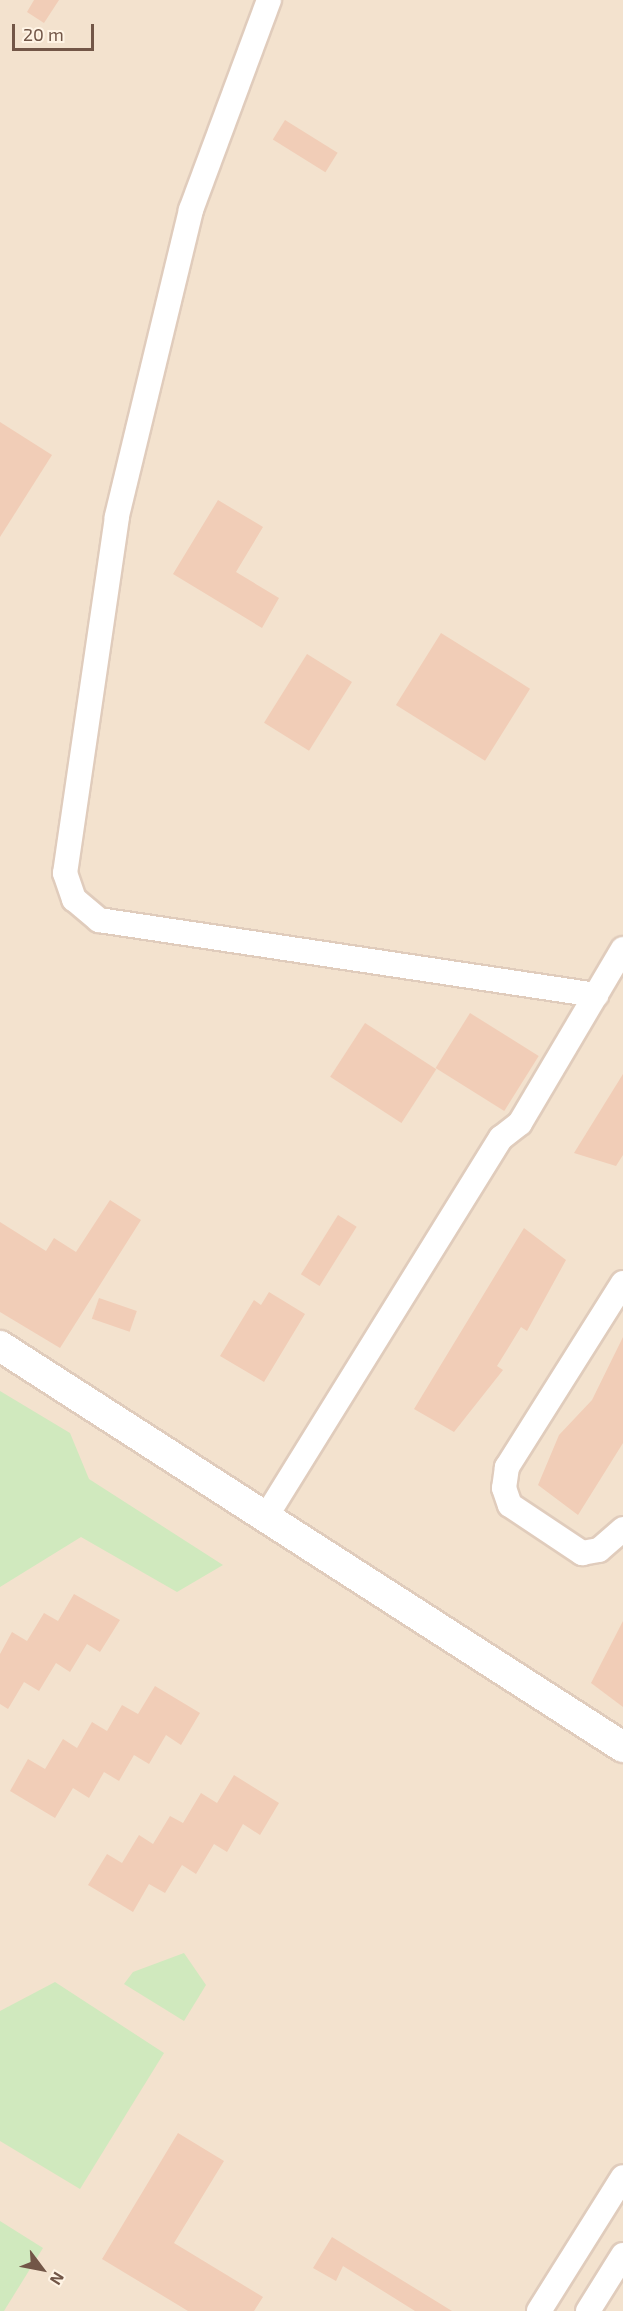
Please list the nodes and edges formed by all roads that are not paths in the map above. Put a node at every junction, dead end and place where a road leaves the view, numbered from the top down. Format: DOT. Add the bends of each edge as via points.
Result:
graph roads {
  1 [pos="269,0"];
  2 [pos="623,949"];
  3 [pos="596,995"];
  4 [pos="623,1283"];
  5 [pos="0,1346"];
  6 [pos="267,1515"];
  7 [pos="623,1529"];
  8 [pos="623,1747"];
  9 [pos="623,2177"];
  10 [pos="623,2255"];
  11 [pos="539,2311"];
  12 [pos="588,2311"];
  1 -- 3 [label="street" via="191,210 117,517 65,873 74,899 99,920"];
  2 -- 3 [label="street"];
  3 -- 6 [label="street" via="520,1123 501,1138"];
  4 -- 7 [label="street" via="507,1467 504,1488 510,1505 582,1553 599,1550"];
  5 -- 6 [label="street"];
  6 -- 8 [label="street"];
  9 -- 11 [label="street"];
  10 -- 12 [label="street"];
}
